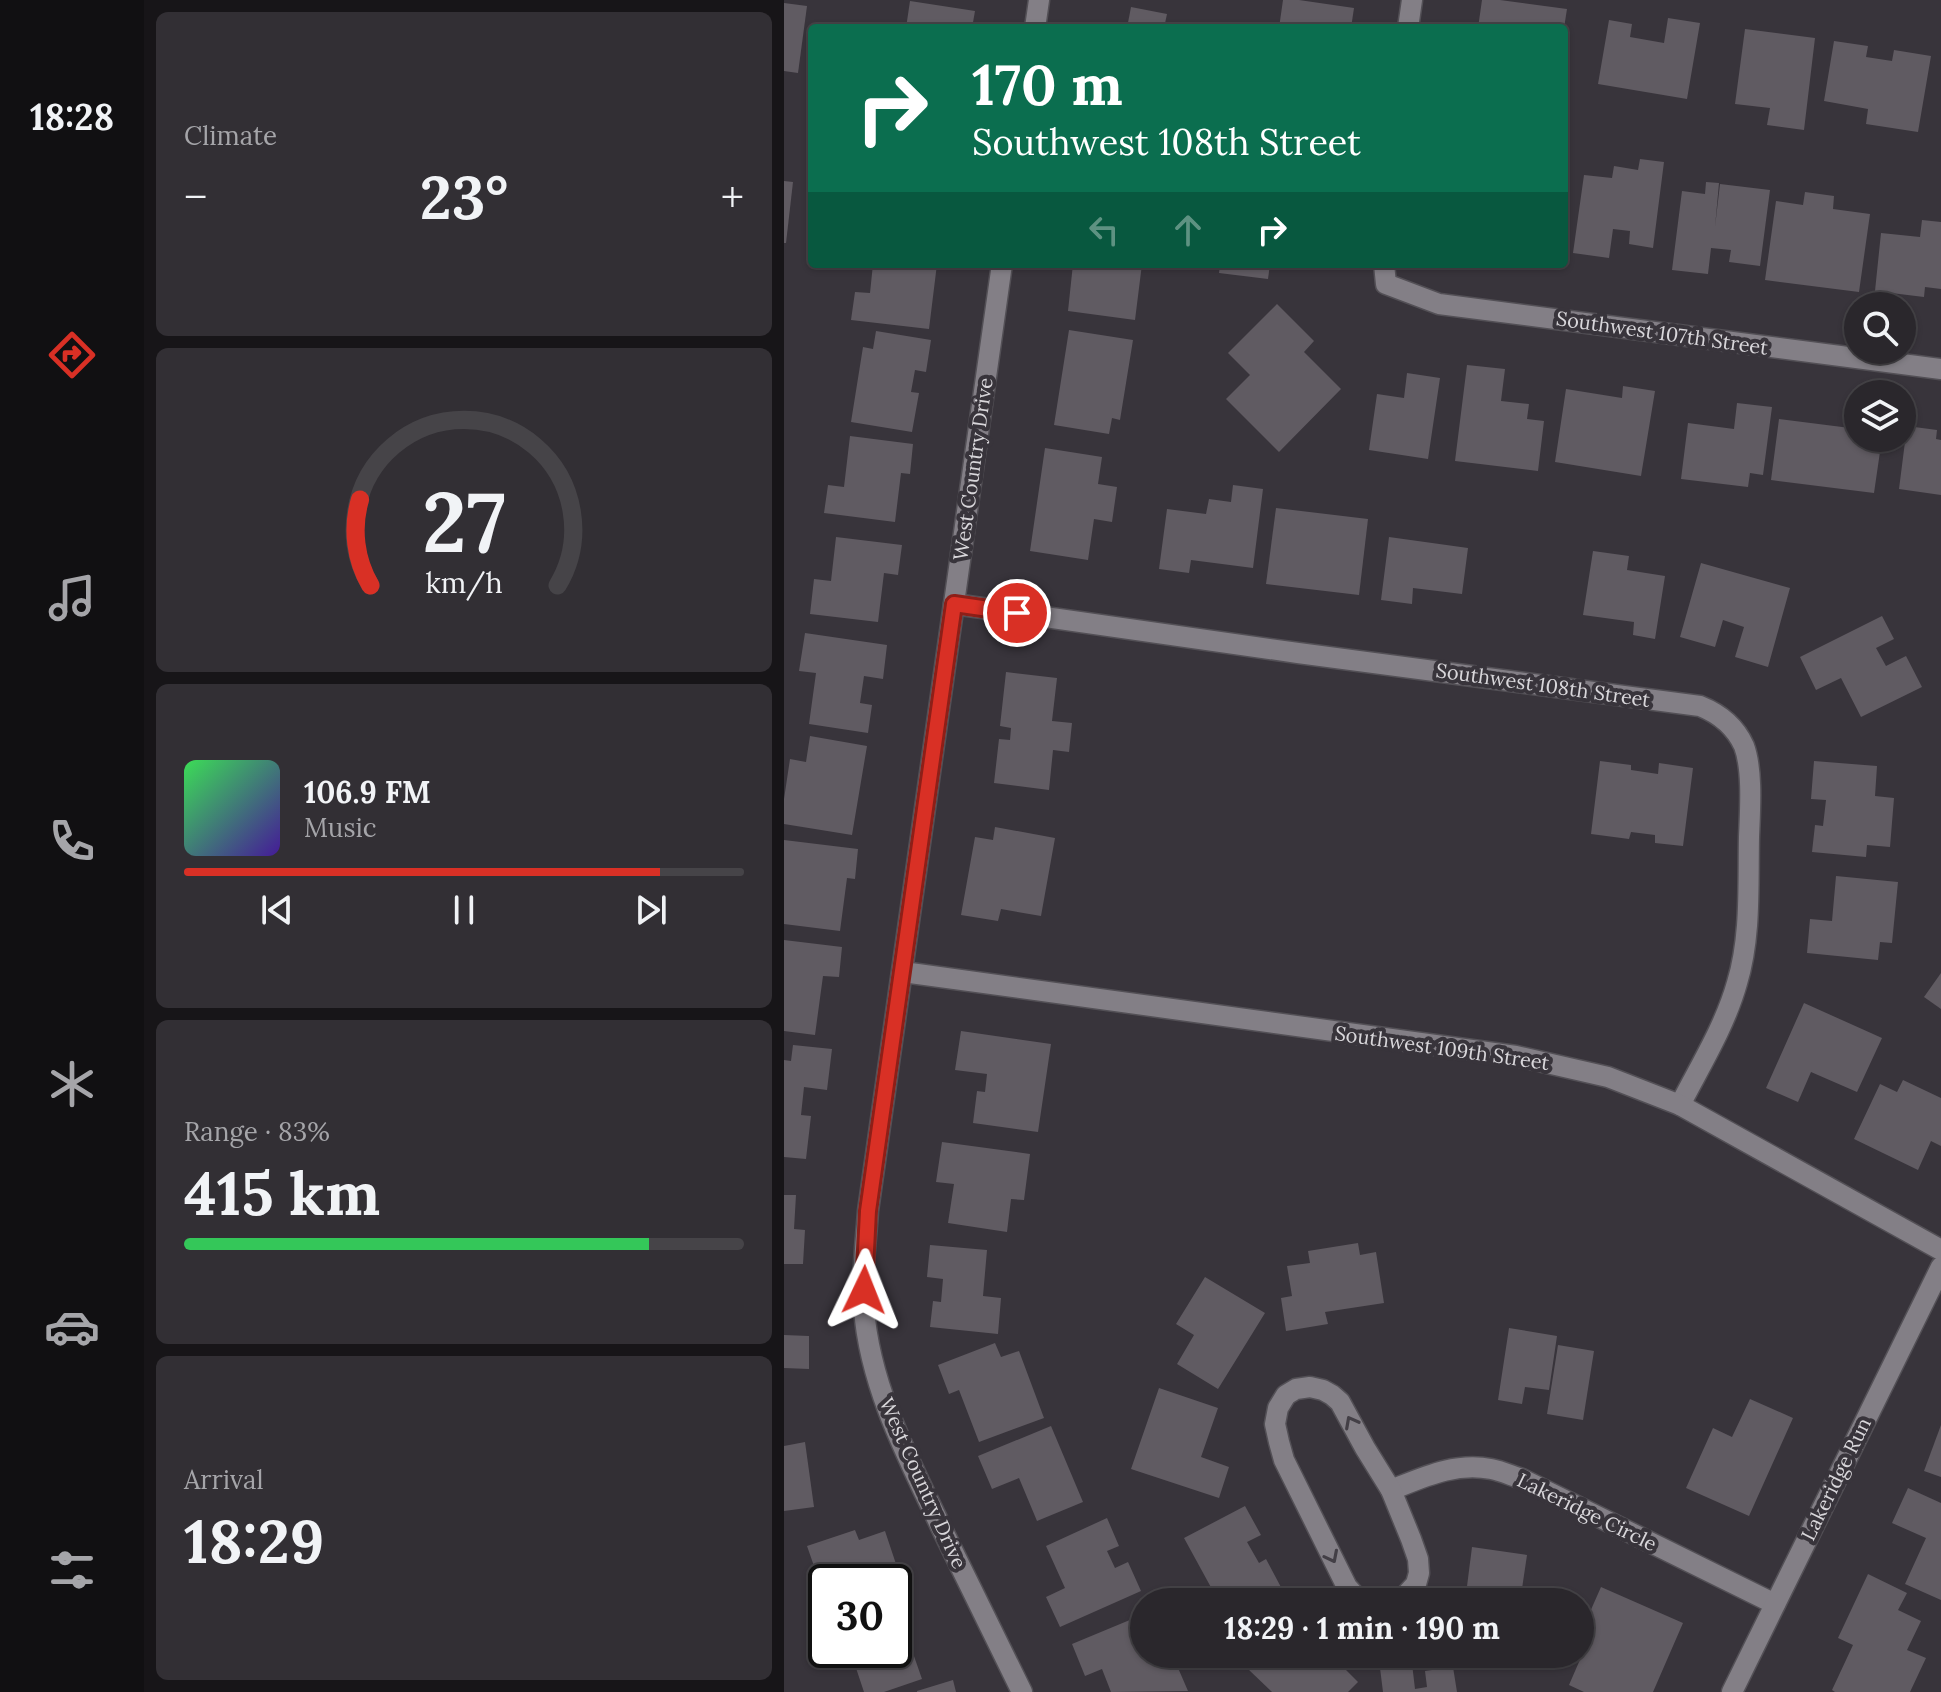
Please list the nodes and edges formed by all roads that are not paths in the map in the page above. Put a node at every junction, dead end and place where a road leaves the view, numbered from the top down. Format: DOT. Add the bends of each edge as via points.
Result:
graph roads {
  1 [pos="1039,0"];
  2 [pos="1412,0"];
  3 [pos="1036,24"];
  4 [pos="1409,24"];
  5 [pos="1001,268"];
  6 [pos="1385,274"];
  7 [pos="1941,369"];
  8 [pos="954,604"];
  9 [pos="903,972"];
  10 [pos="1680,1105"];
  11 [pos="1941,1250"];
  12 [pos="1941,1267"];
  13 [pos="1391,1490"];
  14 [pos="1348,1588"];
  15 [pos="1412,1588"];
  16 [pos="1775,1604"];
  17 [pos="1022,1692"];
  18 [pos="1732,1692"];
  1 -- 3 [label="street"];
  2 -- 4 [label="street"];
  5 -- 8 [label="street, West Country Drive"];
  6 -- 7 [label="street, Southwest 107th Street" via="1439,304"];
  8 -- 9 [label="street, West Country Drive"];
  8 -- 10 [label="street, Southwest 108th Street" via="1714,711 1745,749 1750,789 1748,913 1744,953 1728,1009"];
  9 -- 10 [label="street, Southwest 109th Street" via="1516,1056 1608,1077"];
  9 -- 17 [label="street, West Country Drive" via="868,1211 864,1309 870,1350 904,1451"];
  10 -- 11 [label="street, Southwest 109th Street"];
  12 -- 16 [label="street, Lakeridge Run"];
  13 -- 14 [label="street, one-way" via="1340,1402 1310,1387 1286,1395 1275,1424 1284,1460"];
  13 -- 15 [label="street" via="1418,1559"];
  13 -- 16 [label="street, Lakeridge Circle" via="1444,1469 1495,1469"];
  16 -- 18 [label="street, Lakeridge Run"];
}
